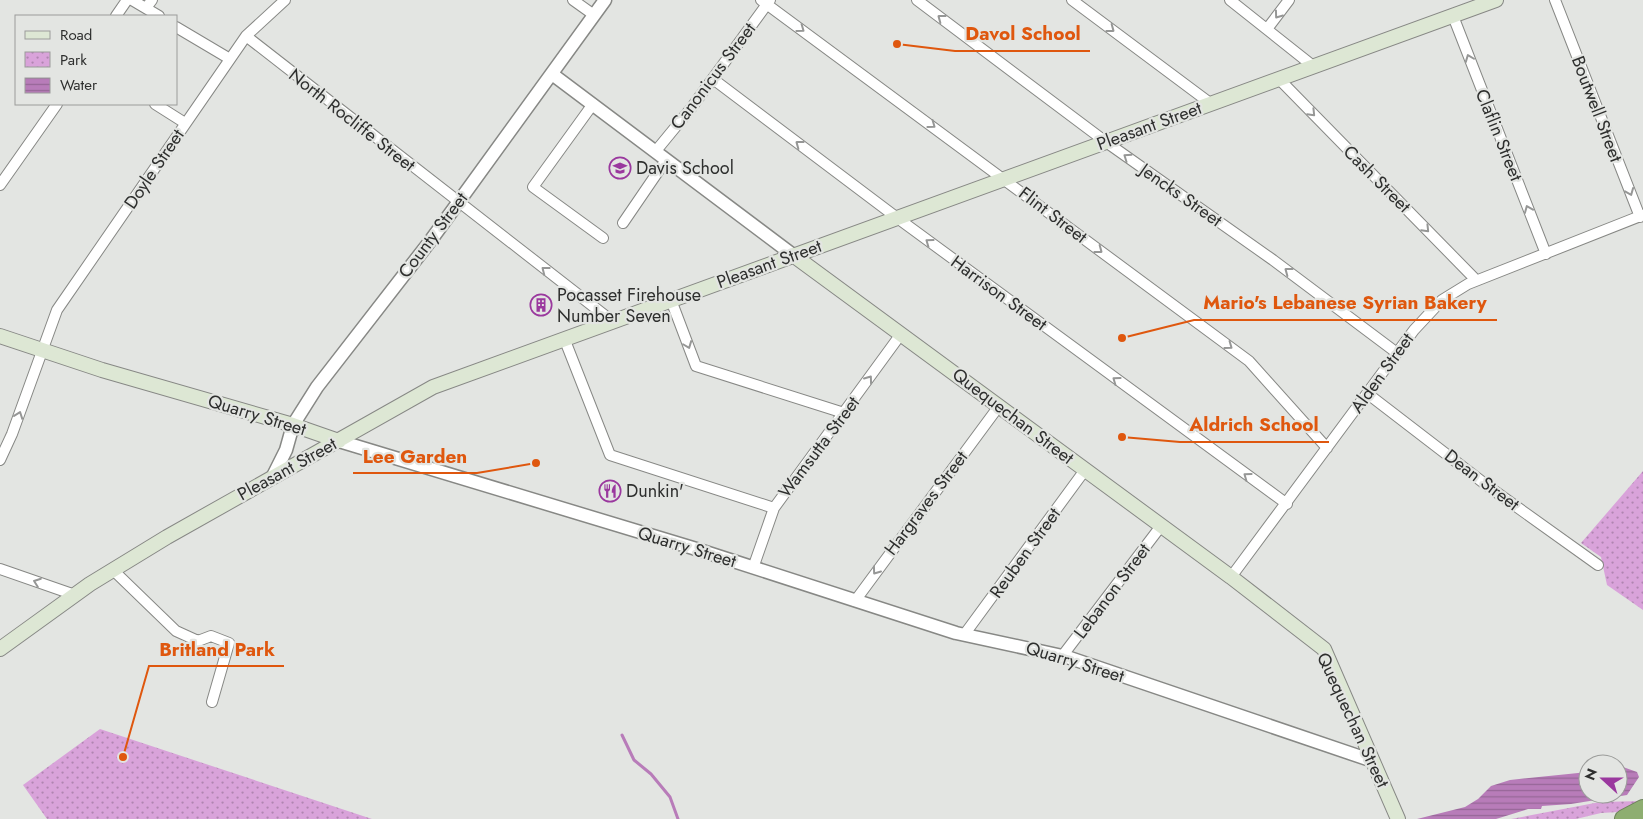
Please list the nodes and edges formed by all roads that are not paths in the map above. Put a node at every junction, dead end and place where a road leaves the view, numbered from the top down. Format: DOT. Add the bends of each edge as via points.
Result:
graph roads {
  1 [pos="127,0"];
  2 [pos="132,0"];
  3 [pos="285,0"];
  4 [pos="573,0"];
  5 [pos="605,0"];
  6 [pos="917,0"];
  7 [pos="1072,0"];
  8 [pos="1230,0"];
  9 [pos="1288,0"];
  10 [pos="1496,0"];
  11 [pos="1555,0"];
  12 [pos="766,2"];
  13 [pos="149,4"];
  14 [pos="117,15"];
  15 [pos="158,15"];
  16 [pos="594,15"];
  17 [pos="1453,16"];
  18 [pos="178,27"];
  19 [pos="1267,29"];
  20 [pos="246,36"];
  21 [pos="230,59"];
  22 [pos="1313,66"];
  23 [pos="552,74"];
  24 [pos="1278,78"];
  25 [pos="713,79"];
  26 [pos="1210,103"];
  27 [pos="593,104"];
  28 [pos="56,105"];
  29 [pos="156,105"];
  30 [pos="185,124"];
  31 [pos="1106,142"];
  32 [pos="656,152"];
  33 [pos="666,160"];
  34 [pos="1004,178"];
  35 [pos="0,185"];
  36 [pos="458,203"];
  37 [pos="1641,216"];
  38 [pos="896,217"];
  39 [pos="623,222"];
  40 [pos="602,238"];
  41 [pos="1546,254"];
  42 [pos="793,255"];
  43 [pos="1476,280"];
  44 [pos="671,300"];
  45 [pos="612,321"];
  46 [pos="901,334"];
  47 [pos="0,336"];
  48 [pos="564,338"];
  49 [pos="42,350"];
  50 [pos="1397,353"];
  51 [pos="1368,394"];
  52 [pos="999,406"];
  53 [pos="844,413"];
  54 [pos="293,425"];
  55 [pos="338,441"];
  56 [pos="1327,448"];
  57 [pos="0,460"];
  58 [pos="1085,470"];
  59 [pos="273,476"];
  60 [pos="1287,504"];
  61 [pos="774,508"];
  62 [pos="1161,526"];
  63 [pos="1598,565"];
  64 [pos="0,568"];
  65 [pos="753,568"];
  66 [pos="113,570"];
  67 [pos="1231,577"];
  68 [pos="75,595"];
  69 [pos="855,601"];
  70 [pos="964,635"];
  71 [pos="0,649"];
  72 [pos="1063,655"];
  73 [pos="212,702"];
  74 [pos="1373,761"];
  75 [pos="1398,819"];
  1 -- 14 [label="street"];
  2 -- 13 [label="street"];
  3 -- 20 [label="street, Doyle Street"];
  4 -- 16 [label="street"];
  5 -- 16 [label="street, County Street"];
  31 -- 6 [label="street, Jencks Street, one-way"];
  7 -- 26 [label="street, one-way"];
  8 -- 19 [label="street"];
  9 -- 19 [label="street, one-way"];
  10 -- 17 [label="main road, Pleasant Street"];
  11 -- 37 [label="street, Boutwell Street, one-way"];
  12 -- 25 [label="street, Canonicus Street"];
  12 -- 34 [label="street, Flint Street, one-way"];
  13 -- 15 [label="street"];
  16 -- 23 [label="street, County Street"];
  17 -- 22 [label="main road, Pleasant Street"];
  41 -- 17 [label="street, Claflin Street, one-way"];
  18 -- 21 [label="street"];
  19 -- 22 [label="street"];
  20 -- 21 [label="street, Doyle Street"];
  20 -- 36 [label="street, North Rocliffe Street"];
  21 -- 30 [label="street, Doyle Street"];
  22 -- 24 [label="main road, Pleasant Street"];
  23 -- 27 [label="street, Quequechan Street"];
  23 -- 36 [label="street, County Street"];
  24 -- 26 [label="main road, Pleasant Street"];
  24 -- 43 [label="street, Cash Street, one-way"];
  25 -- 32 [label="street, Canonicus Street"];
  38 -- 25 [label="street, Harrison Street, one-way"];
  26 -- 31 [label="main road, Pleasant Street"];
  27 -- 32 [label="street, Quequechan Street"];
  27 -- 40 [label="street" via="533,187"];
  28 -- 35 [label="street"];
  29 -- 30 [label="street"];
  30 -- 49 [label="street, Doyle Street" via="57,310"];
  31 -- 34 [label="main road, Pleasant Street"];
  50 -- 31 [label="street, Jencks Street, one-way" via="1273,260"];
  32 -- 33 [label="street, Quequechan Street"];
  33 -- 39 [label="street"];
  33 -- 42 [label="street, Quequechan Street"];
  34 -- 38 [label="main road, Pleasant Street"];
  34 -- 56 [label="street, Flint Street, one-way" via="1249,361"];
  45 -- 36 [label="street, North Rocliffe Street, one-way"];
  36 -- 54 [label="street, County Street" via="317,387"];
  37 -- 41 [label="street, Alden Street"];
  38 -- 42 [label="main road, Pleasant Street"];
  60 -- 38 [label="street, Harrison Street, one-way"];
  41 -- 43 [label="street, Alden Street"];
  42 -- 44 [label="main road, Pleasant Street"];
  42 -- 46 [label="main road, Quequechan Street"];
  43 -- 50 [label="street, Alden Street" via="1436,305"];
  44 -- 45 [label="main road, Pleasant Street"];
  44 -- 53 [label="street, one-way" via="696,366"];
  45 -- 48 [label="main road, Pleasant Street"];
  46 -- 52 [label="main road, Quequechan Street"];
  53 -- 46 [label="street, Wamsutta Street, one-way"];
  47 -- 49 [label="main road, Quarry Street"];
  48 -- 55 [label="main road, Pleasant Street" via="433,387"];
  48 -- 61 [label="street" via="610,455"];
  49 -- 54 [label="main road, Quarry Street"];
  57 -- 49 [label="street, Doyle Street, one-way"];
  50 -- 51 [label="street, Alden Street"];
  51 -- 56 [label="street, Alden Street"];
  51 -- 63 [label="street, Dean Street"];
  52 -- 58 [label="main road, Quequechan Street"];
  52 -- 69 [label="street, Hargraves Street, one-way"];
  53 -- 61 [label="street, Wamsutta Street"];
  54 -- 55 [label="main road, Quarry Street"];
  54 -- 59 [label="street, County Street" via="284,456"];
  55 -- 59 [label="main road, Pleasant Street"];
  55 -- 65 [label="street, Quarry Street"];
  56 -- 60 [label="street, Alden Street"];
  58 -- 62 [label="main road, Quequechan Street"];
  58 -- 70 [label="street, Reuben Street"];
  59 -- 66 [label="main road, Pleasant Street"];
  60 -- 67 [label="street, Alden Street"];
  61 -- 65 [label="street, Wamsutta Street"];
  62 -- 67 [label="main road, Quequechan Street"];
  62 -- 72 [label="street, Lebanon Street"];
  68 -- 64 [label="street, one-way"];
  65 -- 69 [label="street, Quarry Street"];
  66 -- 68 [label="main road, Pleasant Street"];
  66 -- 73 [label="street" via="176,632 198,641 211,636 230,643"];
  67 -- 74 [label="main road, Quequechan Street" via="1325,651"];
  68 -- 71 [label="main road, Pleasant Street"];
  69 -- 70 [label="street, Quarry Street"];
  70 -- 72 [label="street, Quarry Street"];
  72 -- 74 [label="street, Quarry Street"];
  74 -- 75 [label="main road, Quequechan Street"];
}
